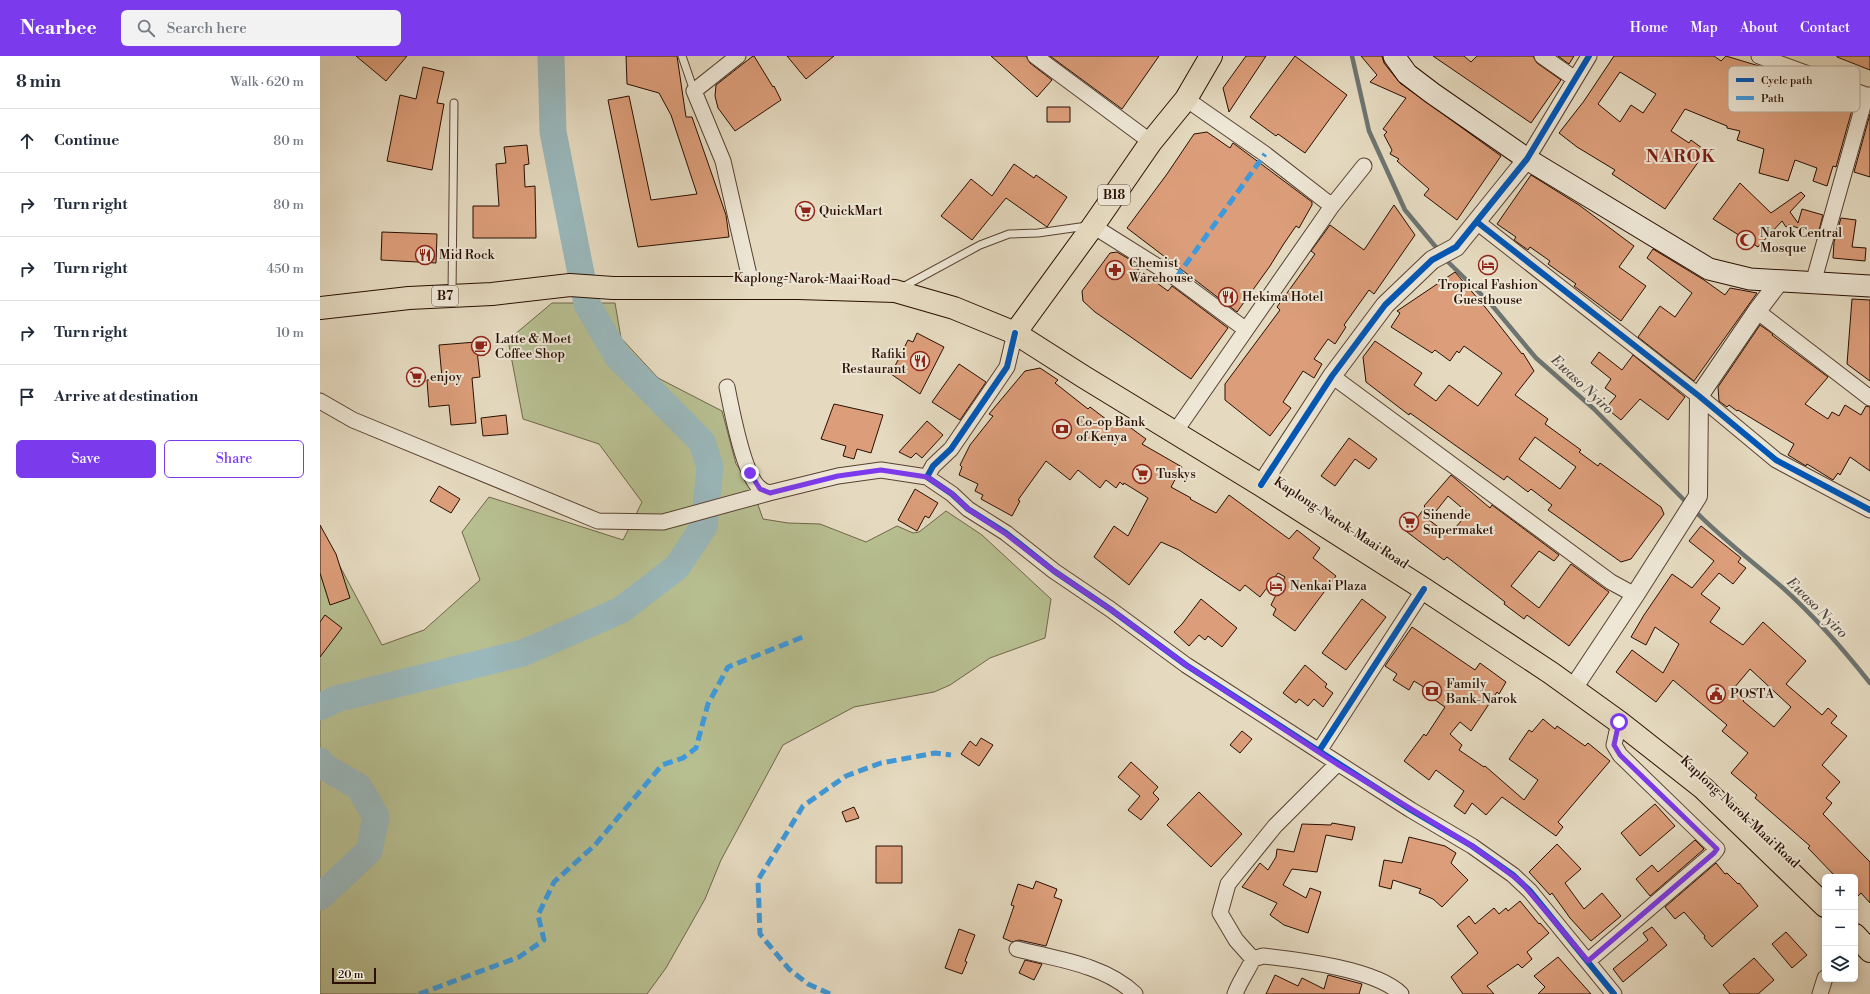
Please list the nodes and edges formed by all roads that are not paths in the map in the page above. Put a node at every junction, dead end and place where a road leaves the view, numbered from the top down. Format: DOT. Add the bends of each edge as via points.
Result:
graph roads {
  1 [pos="682,56"];
  2 [pos="738,56"];
  3 [pos="1035,56"];
  4 [pos="1394,56"];
  5 [pos="1542,56"];
  6 [pos="1589,56"];
  7 [pos="1759,56"];
  8 [pos="1205,58"];
  9 [pos="1787,66"];
  10 [pos="1575,80"];
  11 [pos="694,91"];
  12 [pos="1868,95"];
  13 [pos="1186,99"];
  14 [pos="454,103"];
  15 [pos="1151,142"];
  16 [pos="1527,159"];
  17 [pos="1364,166"];
  18 [pos="1332,206"];
  19 [pos="1478,222"];
  20 [pos="1093,226"];
  21 [pos="1779,282"];
  22 [pos="1813,283"];
  23 [pos="1870,286"];
  24 [pos="752,288"];
  25 [pos="895,291"];
  26 [pos="452,296"];
  27 [pos="320,308"];
  28 [pos="1757,311"];
  29 [pos="1245,329"];
  30 [pos="1015,333"];
  31 [pos="1332,376"];
  32 [pos="727,387"];
  33 [pos="1699,396"];
  34 [pos="1870,398"];
  35 [pos="320,400"];
  36 [pos="1175,432"];
  37 [pos="927,477"];
  38 [pos="1261,485"];
  39 [pos="770,493"];
  40 [pos="1870,510"];
  41 [pos="1424,589"];
  42 [pos="1635,595"];
  43 [pos="1572,690"];
  44 [pos="1619,722"];
  45 [pos="1319,752"];
  46 [pos="1337,764"];
  47 [pos="1822,903"];
  48 [pos="1017,949"];
  49 [pos="1253,959"];
  50 [pos="1588,961"];
  51 [pos="1824,982"];
  52 [pos="1127,991"];
  53 [pos="1235,994"];
  54 [pos="1401,994"];
  55 [pos="1614,994"];
  56 [pos="1820,994"];
  1 -- 11 [label="lane"];
  2 -- 11 [label="street"];
  3 -- 15 [label="street"];
  4 -- 16 [label="main road" via="1407,74"];
  5 -- 10 [label="street"];
  6 -- 10 [label="street"];
  7 -- 9 [label="street"];
  8 -- 13 [label="highway, B18"];
  10 -- 16 [label="street"];
  11 -- 24 [label="street" via="723,161"];
  12 -- 22 [label="street"];
  13 -- 15 [label="highway, B18"];
  13 -- 18 [label="street" via="1265,154"];
  14 -- 26 [label="lane"];
  15 -- 20 [label="highway, B18"];
  16 -- 19 [label="street"];
  16 -- 21 [label="main road" via="1709,269 1750,279"];
  17 -- 18 [label="street"];
  18 -- 29 [label="street"];
  19 -- 31 [label="street" via="1456,247 1432,260 1385,305"];
  19 -- 33 [label="street"];
  20 -- 25 [label="lane" via="1009,234 980,245"];
  20 -- 29 [label="street" via="1176,278"];
  20 -- 30 [label="highway, B18"];
  21 -- 22 [label="main road"];
  21 -- 28 [label="street"];
  22 -- 23 [label="main road"];
  24 -- 25 [label="highway, Kaplong-Narok-Maai Road / B7"];
  24 -- 26 [label="highway, Kaplong-Narok-Maai Road / B7" via="613,288 570,285"];
  25 -- 30 [label="highway, Kaplong-Narok-Maai Road / B7" via="954,308"];
  26 -- 27 [label="highway, B7"];
  28 -- 33 [label="street"];
  28 -- 34 [label="street"];
  29 -- 36 [label="street"];
  30 -- 36 [label="highway, Kaplong-Narok-Maai Road / B7"];
  30 -- 37 [label="street" via="1007,367 951,449 933,466"];
  31 -- 38 [label="street"];
  31 -- 42 [label="street" via="1515,512 1612,582"];
  32 -- 39 [label="street" via="736,435 750,473 760,489"];
  33 -- 40 [label="street" via="1776,460"];
  33 -- 42 [label="street" via="1698,496"];
  35 -- 39 [label="street" via="353,420 598,521 663,522"];
  36 -- 38 [label="highway, Kaplong-Narok-Maai Road / B7"];
  37 -- 39 [label="street" via="881,470 838,476"];
  37 -- 45 [label="street" via="1186,665"];
  38 -- 41 [label="highway, Kaplong-Narok-Maai Road / B7"];
  41 -- 43 [label="highway, Kaplong-Narok-Maai Road / B7" via="1551,673"];
  41 -- 45 [label="street"];
  42 -- 43 [label="street"];
  43 -- 44 [label="highway, Kaplong-Narok-Maai Road / B7"];
  44 -- 47 [label="highway, Kaplong-Narok-Maai Road / B7" via="1703,788"];
  44 -- 50 [label="street" via="1614,745 1620,755 1717,849"];
  45 -- 46 [label="street"];
  46 -- 49 [label="street" via="1275,826 1228,884 1220,913 1236,940"];
  46 -- 50 [label="street" via="1472,846 1513,875 1530,891"];
  48 -- 52 [label="street" via="1089,967"];
  49 -- 53 [label="street"];
  49 -- 54 [label="street" via="1263,956 1374,977 1393,986"];
  50 -- 55 [label="street"];
  51 -- 56 [label="street"];
}
